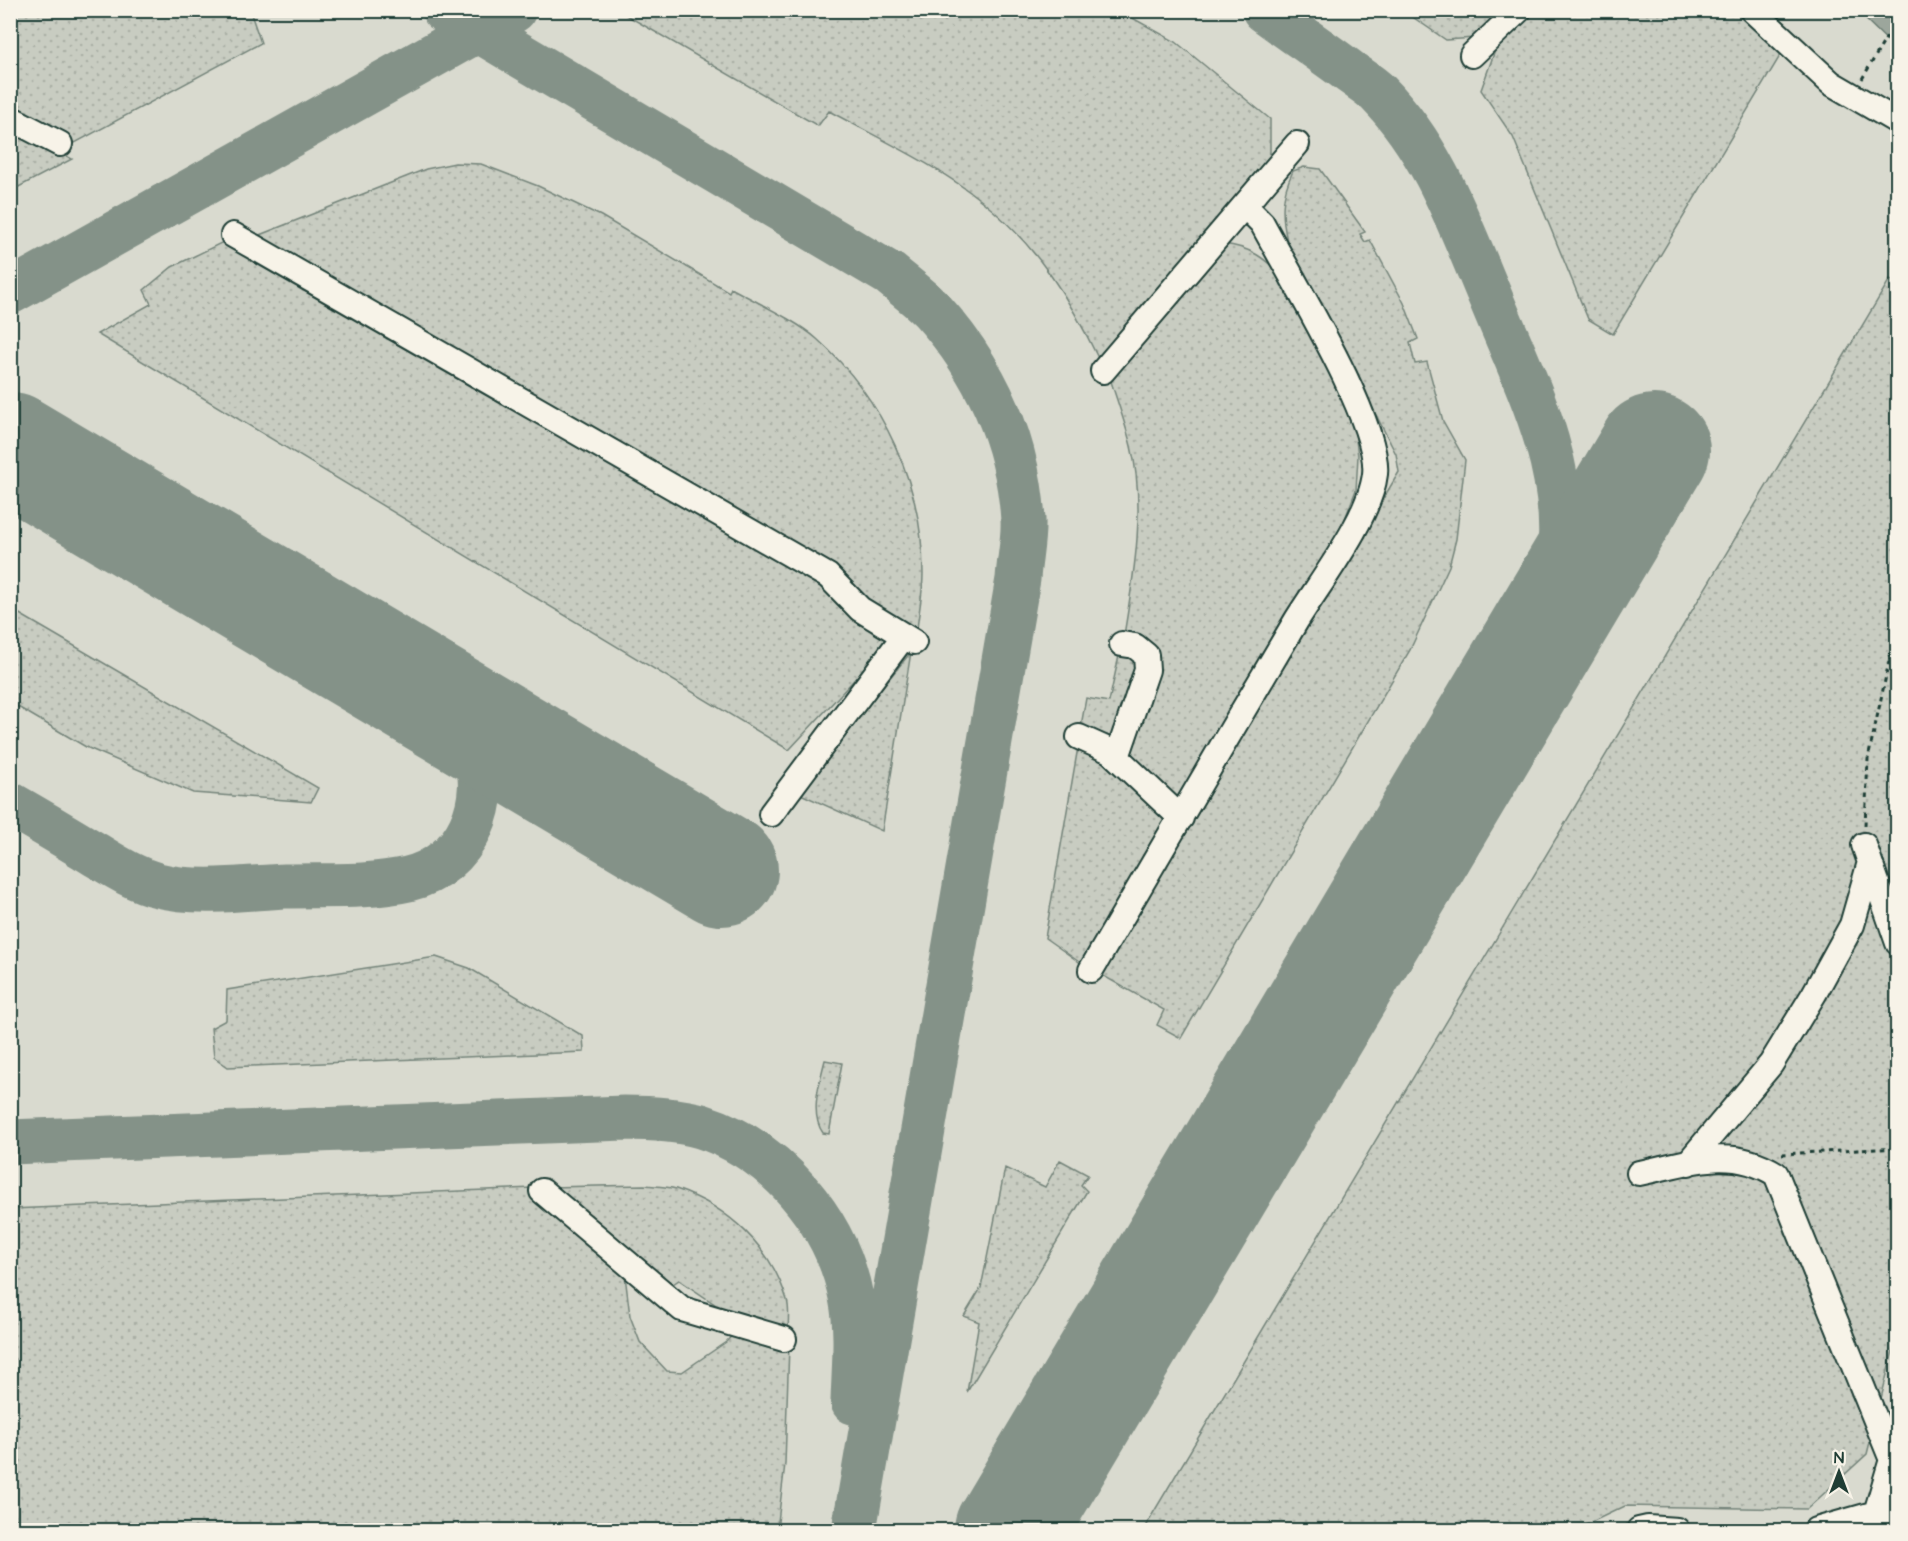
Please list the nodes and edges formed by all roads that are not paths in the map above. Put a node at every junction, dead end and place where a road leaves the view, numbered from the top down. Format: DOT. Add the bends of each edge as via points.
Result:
graph roads {
  1 [pos="1519,10"];
  2 [pos="1752,10"];
  3 [pos="1472,56"];
  4 [pos="10,118"];
  5 [pos="1898,123"];
  6 [pos="60,144"];
  7 [pos="1297,144"];
  8 [pos="1245,206"];
  9 [pos="233,235"];
  10 [pos="1103,371"];
  11 [pos="1122,644"];
  12 [pos="1080,737"];
  13 [pos="1116,757"];
  14 [pos="771,814"];
  15 [pos="1181,818"];
  16 [pos="1898,943"];
  17 [pos="1091,970"];
  18 [pos="1688,1163"];
  19 [pos="1639,1173"];
  20 [pos="542,1191"];
  21 [pos="784,1339"];
  22 [pos="1895,1451"];
  23 [pos="1887,1517"];
  24 [pos="1639,1530"];
  25 [pos="1677,1530"];
  26 [pos="1816,1530"];
  1 -- 3 [label="lane"];
  2 -- 5 [label="lane" via="1831,83"];
  4 -- 6 [label="lane"];
  7 -- 8 [label="lane"];
  8 -- 10 [label="lane"];
  8 -- 15 [label="lane" via="1262,223 1343,375 1368,429 1375,473 1360,520"];
  9 -- 14 [label="lane" via="828,576 860,609 909,639"];
  11 -- 13 [label="lane" via="1135,646 1146,655 1147,670"];
  12 -- 13 [label="lane"];
  13 -- 15 [label="lane"];
  15 -- 17 [label="lane"];
  16 -- 18 [label="lane" via="1867,853 1852,925 1808,1004 1772,1064"];
  18 -- 19 [label="lane"];
  18 -- 22 [label="lane" via="1720,1156 1741,1158 1776,1174"];
  20 -- 21 [label="lane" via="682,1309"];
  22 -- 23 [label="lane"];
  23 -- 26 [label="lane"];
  24 -- 25 [label="lane"];
}
